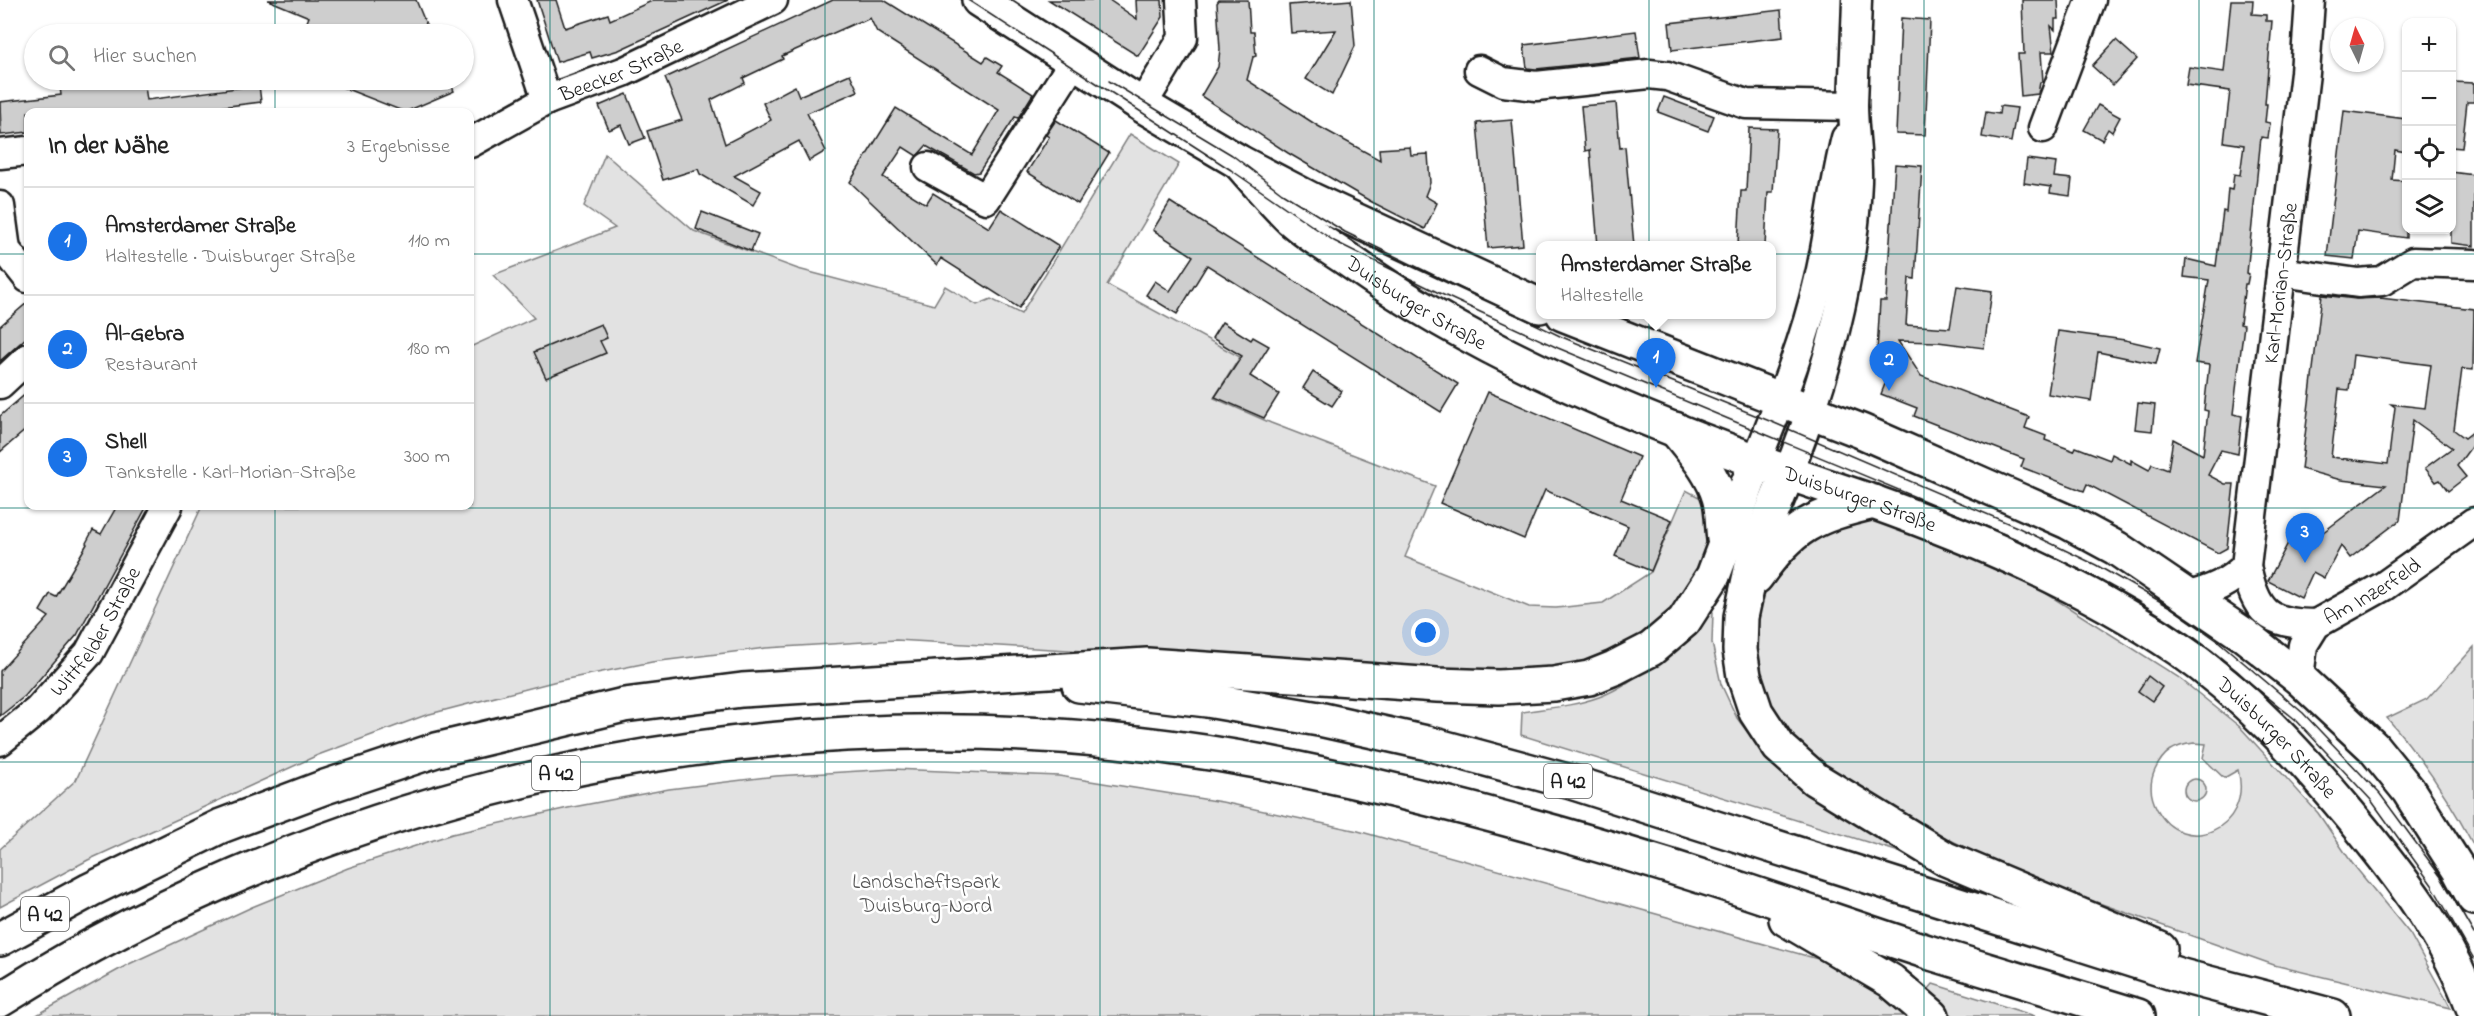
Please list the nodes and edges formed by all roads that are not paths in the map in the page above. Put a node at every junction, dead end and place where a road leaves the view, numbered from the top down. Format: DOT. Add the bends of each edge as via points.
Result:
graph roads {
  1 [pos="513,0"];
  2 [pos="773,0"];
  3 [pos="979,0"];
  4 [pos="1181,0"];
  5 [pos="1857,0"];
  6 [pos="2091,0"];
  7 [pos="2310,0"];
  8 [pos="1074,61"];
  9 [pos="1479,70"];
  10 [pos="547,100"];
  11 [pos="1142,105"];
  12 [pos="1853,106"];
  13 [pos="2043,128"];
  14 [pos="474,141"];
  15 [pos="24,151"];
  16 [pos="0,154"];
  17 [pos="1239,162"];
  18 [pos="928,167"];
  19 [pos="0,206"];
  20 [pos="2474,264"];
  21 [pos="2281,272"];
  22 [pos="24,273"];
  23 [pos="1536,304"];
  24 [pos="1573,319"];
  25 [pos="24,362"];
  26 [pos="0,384"];
  27 [pos="1780,399"];
  28 [pos="1812,411"];
  29 [pos="1675,429"];
  30 [pos="1756,462"];
  31 [pos="1788,473"];
  32 [pos="1874,502"];
  33 [pos="166,510"];
  34 [pos="2474,522"];
  35 [pos="1724,548"];
  36 [pos="2246,566"];
  37 [pos="1747,590"];
  38 [pos="2189,596"];
  39 [pos="2316,624"];
  40 [pos="934,678"];
  41 [pos="2299,678"];
  42 [pos="0,741"];
  43 [pos="1719,882"];
  44 [pos="2467,884"];
  45 [pos="0,939"];
  46 [pos="2188,969"];
  47 [pos="0,1000"];
  48 [pos="2474,1010"];
  49 [pos="2322,1013"];
  50 [pos="1932,1016"];
  51 [pos="2138,1016"];
  1 -- 10 [label="street"];
  2 -- 10 [label="street, Beecker Straße" via="623,72"];
  3 -- 8 [label="main road, Duisburger Straße"];
  4 -- 11 [label="street" via="1183,38"];
  5 -- 12 [label="street"];
  6 -- 13 [label="street"];
  7 -- 21 [label="street, Karl-Morian-Straße"];
  8 -- 11 [label="main road, Duisburger Straße"];
  8 -- 18 [label="street" via="986,199"];
  9 -- 12 [label="street" via="1503,82 1536,86 1667,76 1746,104"];
  10 -- 14 [label="street, Beecker Straße"];
  11 -- 17 [label="main road, Duisburger Straße"];
  12 -- 27 [label="street" via="1820,278"];
  12 -- 28 [label="street" via="1857,181 1850,262 1832,346"];
  15 -- 16 [label="street"];
  17 -- 23 [label="main road, Duisburger Straße"];
  17 -- 29 [label="main road, Duisburger Straße" via="1292,220 1413,303 1535,370"];
  19 -- 22 [label="street" via="6,250"];
  20 -- 21 [label="street" via="2413,262 2382,281 2358,283"];
  21 -- 36 [label="street, Karl-Morian-Straße"];
  24 -- 27 [label="main road"];
  25 -- 26 [label="street"];
  27 -- 28 [label="main road"];
  27 -- 30 [label="street"];
  28 -- 31 [label="street"];
  28 -- 38 [label="main road" via="2068,522"];
  29 -- 30 [label="main road, Duisburger Straße"];
  29 -- 35 [label="main road" via="1714,483 1720,499"];
  30 -- 31 [label="main road, Duisburger Straße"];
  30 -- 35 [label="main road"];
  31 -- 32 [label="main road, Duisburger Straße"];
  31 -- 37 [label="main road" via="1754,556"];
  32 -- 37 [label="main road" via="1832,512 1799,529 1773,554"];
  32 -- 48 [label="main road, Duisburger Straße" via="2053,576 2180,650 2249,704 2310,766 2423,909"];
  33 -- 42 [label="street, Wittfelder Straße" via="89,653 38,710"];
  34 -- 39 [label="street, Am Inzerfeld" via="2384,586"];
  35 -- 40 [label="main road" via="1713,576 1684,621 1651,649 1614,669 1565,682 1499,687 1437,685 1148,665"];
  36 -- 38 [label="street" via="2227,583"];
  36 -- 39 [label="street, Karl-Morian-Straße" via="2250,586 2266,613 2279,621"];
  37 -- 46 [label="main road" via="1740,650 1756,712 1779,747 1815,779 1946,859"];
  38 -- 41 [label="main road"];
  39 -- 41 [label="street, Am Inzerfeld" via="2303,645"];
  40 -- 45 [label="main road, A 42" via="742,690 624,705 436,750 221,826"];
  40 -- 46 [label="main road, A 42" via="1052,681 1207,699 1427,743 1571,782"];
  41 -- 44 [label="main road" via="2373,747 2408,790"];
  43 -- 47 [label="main road, A 42" via="1512,819 1264,762 1056,735 860,732 676,750 525,779 448,799 341,834 238,875 120,930"];
  43 -- 50 [label="main road" via="1891,981"];
  43 -- 51 [label="main road, A 42"];
  46 -- 49 [label="main road, A 42"];
}
